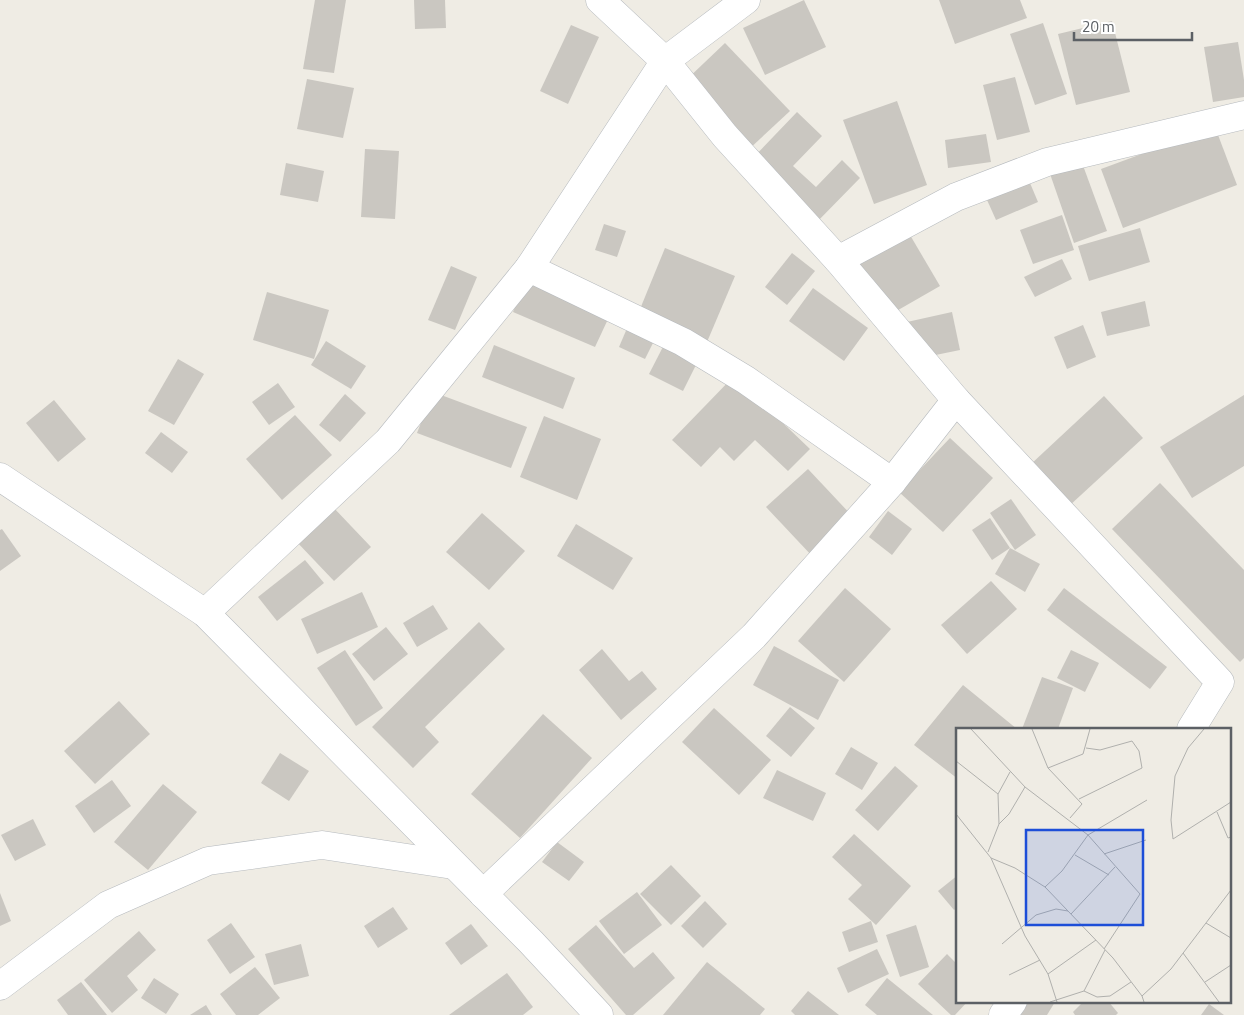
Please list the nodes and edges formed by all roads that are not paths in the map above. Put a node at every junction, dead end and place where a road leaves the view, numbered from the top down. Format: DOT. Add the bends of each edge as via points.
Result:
graph roads {
  1 [pos="600,0"];
  2 [pos="746,0"];
  3 [pos="666,61"];
  4 [pos="1244,115"];
  5 [pos="838,260"];
  6 [pos="529,268"];
  7 [pos="956,400"];
  8 [pos="0,477"];
  9 [pos="892,482"];
  10 [pos="205,613"];
  11 [pos="1192,728"];
  12 [pos="453,864"];
  13 [pos="483,894"];
  14 [pos="0,986"];
  15 [pos="1012,1002"];
  16 [pos="599,1015"];
  17 [pos="1004,1015"];
  1 -- 3 [label="street"];
  2 -- 3 [label="street"];
  3 -- 5 [label="street" via="725,136"];
  3 -- 6 [label="street"];
  4 -- 5 [label="street" via="1047,162 956,196"];
  5 -- 7 [label="street"];
  6 -- 9 [label="street" via="684,342 746,380"];
  6 -- 10 [label="street" via="388,441"];
  7 -- 9 [label="street"];
  7 -- 11 [label="street" via="1220,682"];
  8 -- 10 [label="street"];
  9 -- 13 [label="street" via="754,636"];
  10 -- 12 [label="street"];
  12 -- 13 [label="street"];
  12 -- 14 [label="street" via="322,845 208,861 108,905"];
  13 -- 16 [label="street"];
  15 -- 17 [label="street"];
}
